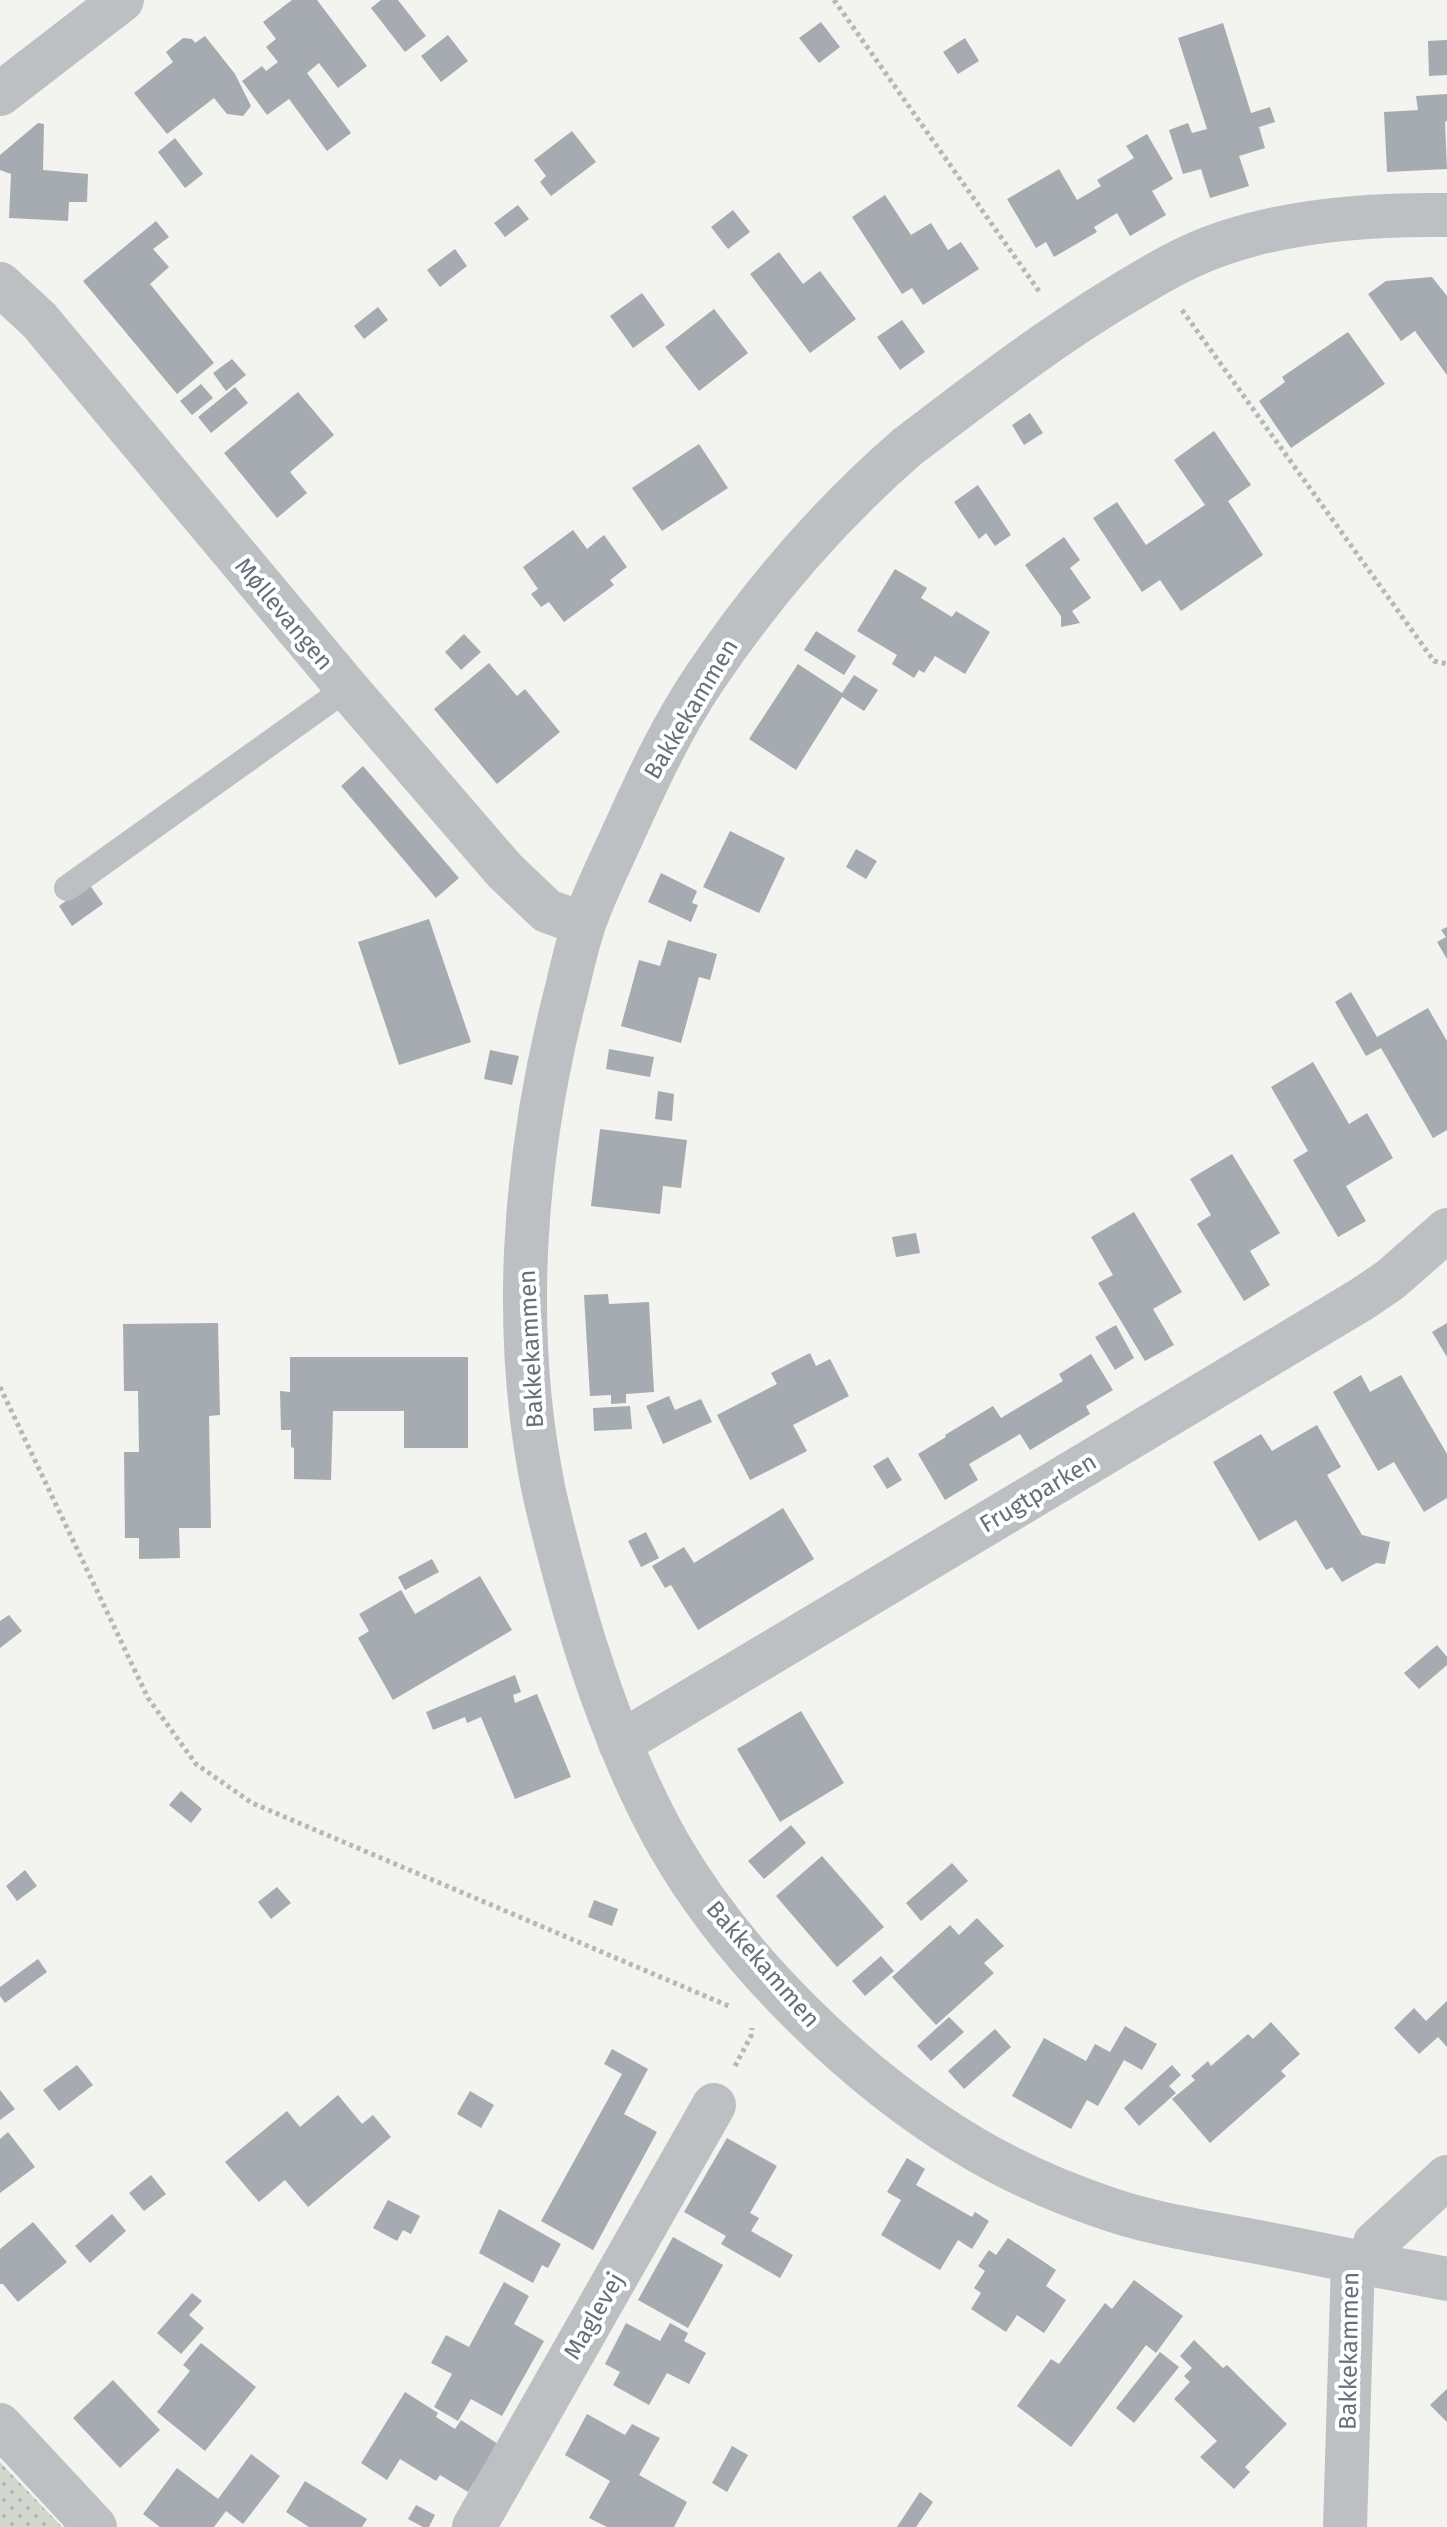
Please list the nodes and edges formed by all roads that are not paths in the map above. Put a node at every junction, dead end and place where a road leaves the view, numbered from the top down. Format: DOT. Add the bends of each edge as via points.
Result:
graph roads {
  1 [pos="122,0"];
  2 [pos="0,94"];
  3 [pos="1447,215"];
  4 [pos="0,284"];
  5 [pos="347,688"];
  6 [pos="67,888"];
  7 [pos="583,924"];
  8 [pos="1447,1230"];
  9 [pos="620,1743"];
  10 [pos="714,2105"];
  11 [pos="1447,2177"];
  12 [pos="1362,2263"];
  13 [pos="1447,2279"];
  14 [pos="0,2425"];
  15 [pos="95,2527"];
  16 [pos="474,2527"];
  17 [pos="1345,2527"];
  1 -- 2 [label="street"];
  3 -- 7 [label="street, Bakkekammen" via="1326,220 1204,250 1066,329 907,447 774,584 702,682 639,797"];
  4 -- 5 [label="street, Møllevangen" via="39,320"];
  5 -- 6 [label="lane"];
  5 -- 7 [label="street, Møllevangen" via="522,890 547,911"];
  7 -- 9 [label="street, Bakkekammen" via="549,1060 532,1171 525,1260 528,1368 543,1486 556,1540"];
  8 -- 9 [label="street, Frugtparken" via="1362,1299"];
  9 -- 12 [label="street, Bakkekammen" via="669,1844 728,1930 836,2046 924,2116 972,2148 1111,2210"];
  10 -- 16 [label="street, Maglevej"];
  11 -- 12 [label="street" via="1375,2243"];
  12 -- 13 [label="street"];
  12 -- 17 [label="street, Bakkekammen"];
  14 -- 15 [label="street"];
}
